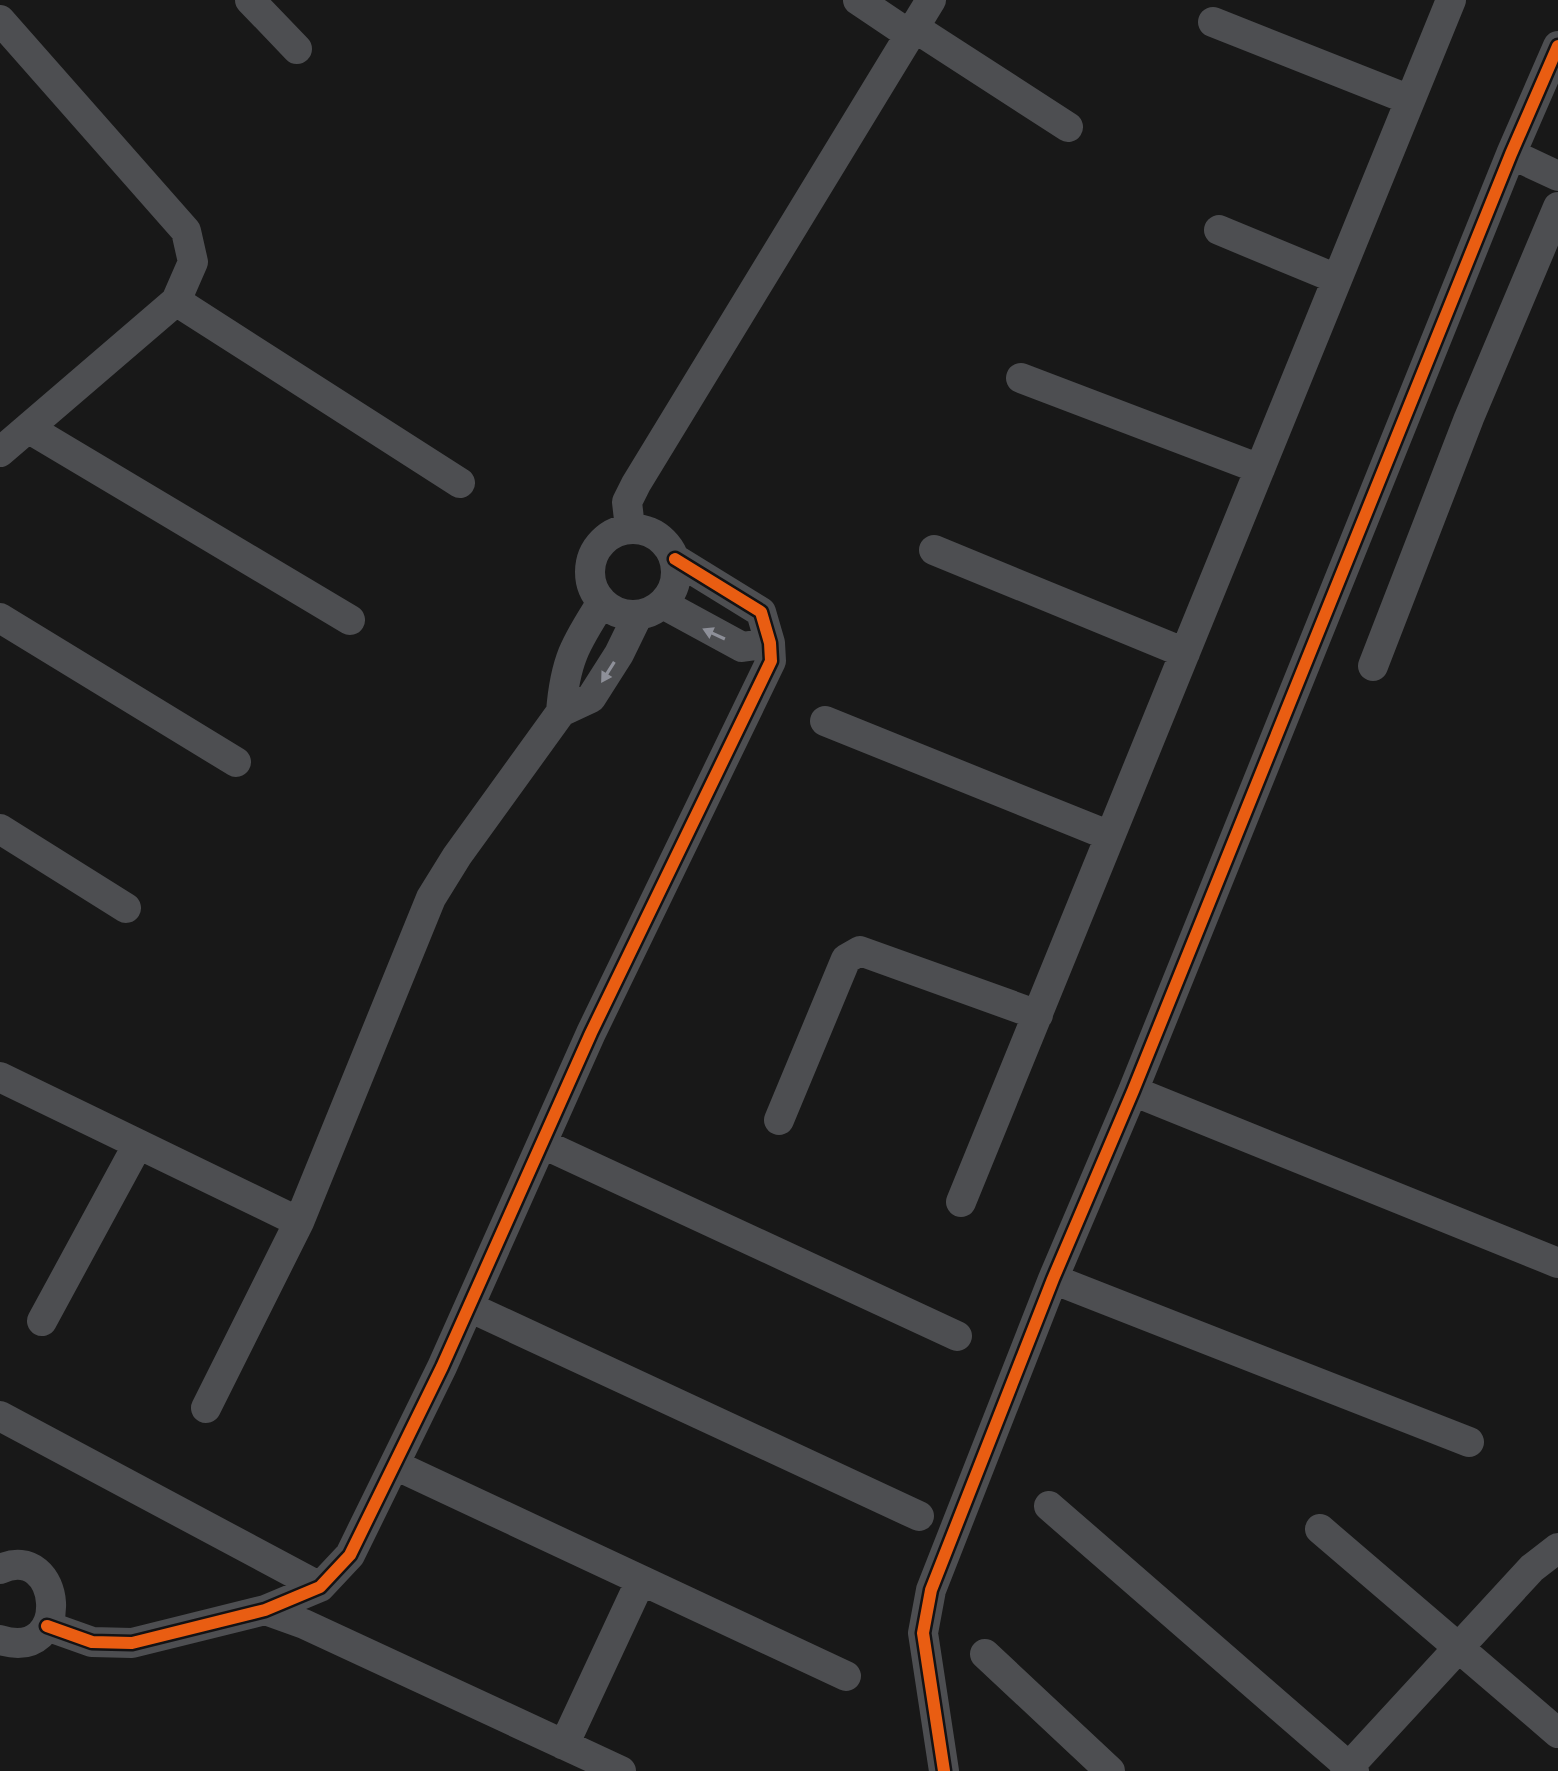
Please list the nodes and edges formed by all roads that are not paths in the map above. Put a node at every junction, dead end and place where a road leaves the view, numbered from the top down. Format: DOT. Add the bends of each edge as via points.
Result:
graph roads {
  1 [pos="250,0"];
  2 [pos="858,0"];
  3 [pos="931,0"];
  4 [pos="1451,0"];
  5 [pos="0,20"];
  6 [pos="1213,22"];
  7 [pos="912,31"];
  8 [pos="1558,46"];
  9 [pos="297,49"];
  10 [pos="1410,100"];
  11 [pos="1068,127"];
  12 [pos="1511,154"];
  13 [pos="1558,176"];
  14 [pos="1558,207"];
  15 [pos="1219,230"];
  16 [pos="1337,279"];
  17 [pos="176,301"];
  18 [pos="1021,378"];
  19 [pos="28,428"];
  20 [pos="0,452"];
  21 [pos="1260,469"];
  22 [pos="460,483"];
  23 [pos="630,528"];
  24 [pos="934,550"];
  25 [pos="675,559"];
  26 [pos="602,602"];
  27 [pos="650,609"];
  28 [pos="0,618"];
  29 [pos="350,620"];
  30 [pos="770,643"];
  31 [pos="1185,653"];
  32 [pos="1373,666"];
  33 [pos="561,712"];
  34 [pos="825,721"];
  35 [pos="236,762"];
  36 [pos="0,829"];
  37 [pos="1110,836"];
  38 [pos="126,908"];
  39 [pos="1038,1015"];
  40 [pos="0,1077"];
  41 [pos="1133,1091"];
  42 [pos="779,1120"];
  43 [pos="543,1144"];
  44 [pos="137,1146"];
  45 [pos="961,1202"];
  46 [pos="299,1222"];
  47 [pos="1558,1263"];
  48 [pos="1053,1279"];
  49 [pos="469,1307"];
  50 [pos="42,1321"];
  51 [pos="957,1336"];
  52 [pos="206,1408"];
  53 [pos="0,1416"];
  54 [pos="1469,1442"];
  55 [pos="395,1465"];
  56 [pos="1049,1506"];
  57 [pos="919,1516"];
  58 [pos="1320,1529"];
  59 [pos="1558,1548"];
  60 [pos="0,1569"];
  61 [pos="640,1582"];
  62 [pos="320,1587"];
  63 [pos="265,1610"];
  64 [pos="47,1626"];
  65 [pos="0,1640"];
  66 [pos="1458,1646"];
  67 [pos="985,1654"];
  68 [pos="846,1676"];
  69 [pos="1558,1733"];
  70 [pos="564,1745"];
  71 [pos="1349,1770"];
  72 [pos="621,1771"];
  73 [pos="944,1771"];
  74 [pos="1110,1771"];
  1 -- 9 [label="street"];
  2 -- 7 [label="street"];
  3 -- 7 [label="street"];
  4 -- 10 [label="street"];
  5 -- 17 [label="street" via="186,231 193,262"];
  6 -- 10 [label="street"];
  7 -- 11 [label="street"];
  7 -- 23 [label="street" via="636,484 627,502"];
  8 -- 12 [label="street"];
  10 -- 16 [label="street"];
  12 -- 13 [label="street"];
  12 -- 41 [label="street"];
  14 -- 32 [label="street"];
  15 -- 16 [label="street"];
  16 -- 21 [label="street"];
  17 -- 19 [label="street"];
  17 -- 22 [label="street"];
  18 -- 21 [label="street"];
  19 -- 20 [label="street"];
  19 -- 29 [label="street"];
  21 -- 31 [label="street"];
  23 -- 25 [label="street" via="649,531 665,542"];
  23 -- 26 [label="street" via="611,534 597,547 590,566 592,585"];
  24 -- 31 [label="street"];
  25 -- 27 [label="street" via="673,591"];
  25 -- 30 [label="street" via="761,612"];
  26 -- 27 [label="street" via="619,612"];
  26 -- 33 [label="street" via="564,673"];
  30 -- 27 [label="street, one-way" via="742,647"];
  27 -- 33 [label="street, one-way" via="591,698"];
  28 -- 35 [label="street"];
  30 -- 43 [label="street" via="766,677 591,1033"];
  31 -- 37 [label="street"];
  33 -- 46 [label="street" via="431,898"];
  34 -- 37 [label="street"];
  36 -- 38 [label="street"];
  37 -- 39 [label="street"];
  39 -- 42 [label="street" via="860,951 846,959"];
  39 -- 45 [label="street"];
  40 -- 44 [label="street"];
  41 -- 47 [label="street"];
  41 -- 48 [label="street"];
  43 -- 49 [label="street"];
  43 -- 51 [label="street"];
  44 -- 46 [label="street"];
  44 -- 50 [label="street"];
  46 -- 52 [label="street"];
  48 -- 54 [label="street"];
  48 -- 73 [label="street" via="931,1590 923,1633"];
  49 -- 55 [label="street"];
  49 -- 57 [label="street"];
  53 -- 62 [label="street"];
  55 -- 61 [label="street"];
  55 -- 62 [label="street" via="350,1555"];
  56 -- 71 [label="street"];
  58 -- 66 [label="street"];
  59 -- 66 [label="street"];
  60 -- 64 [label="street" via="24,1566 40,1575 51,1590 54,1608"];
  61 -- 68 [label="street"];
  61 -- 70 [label="street"];
  62 -- 63 [label="street"];
  63 -- 64 [label="street" via="132,1643 92,1642"];
  63 -- 70 [label="street"];
  64 -- 65 [label="street" via="24,1642"];
  66 -- 69 [label="street"];
  66 -- 71 [label="street"];
  67 -- 74 [label="street"];
  70 -- 72 [label="street"];
}
